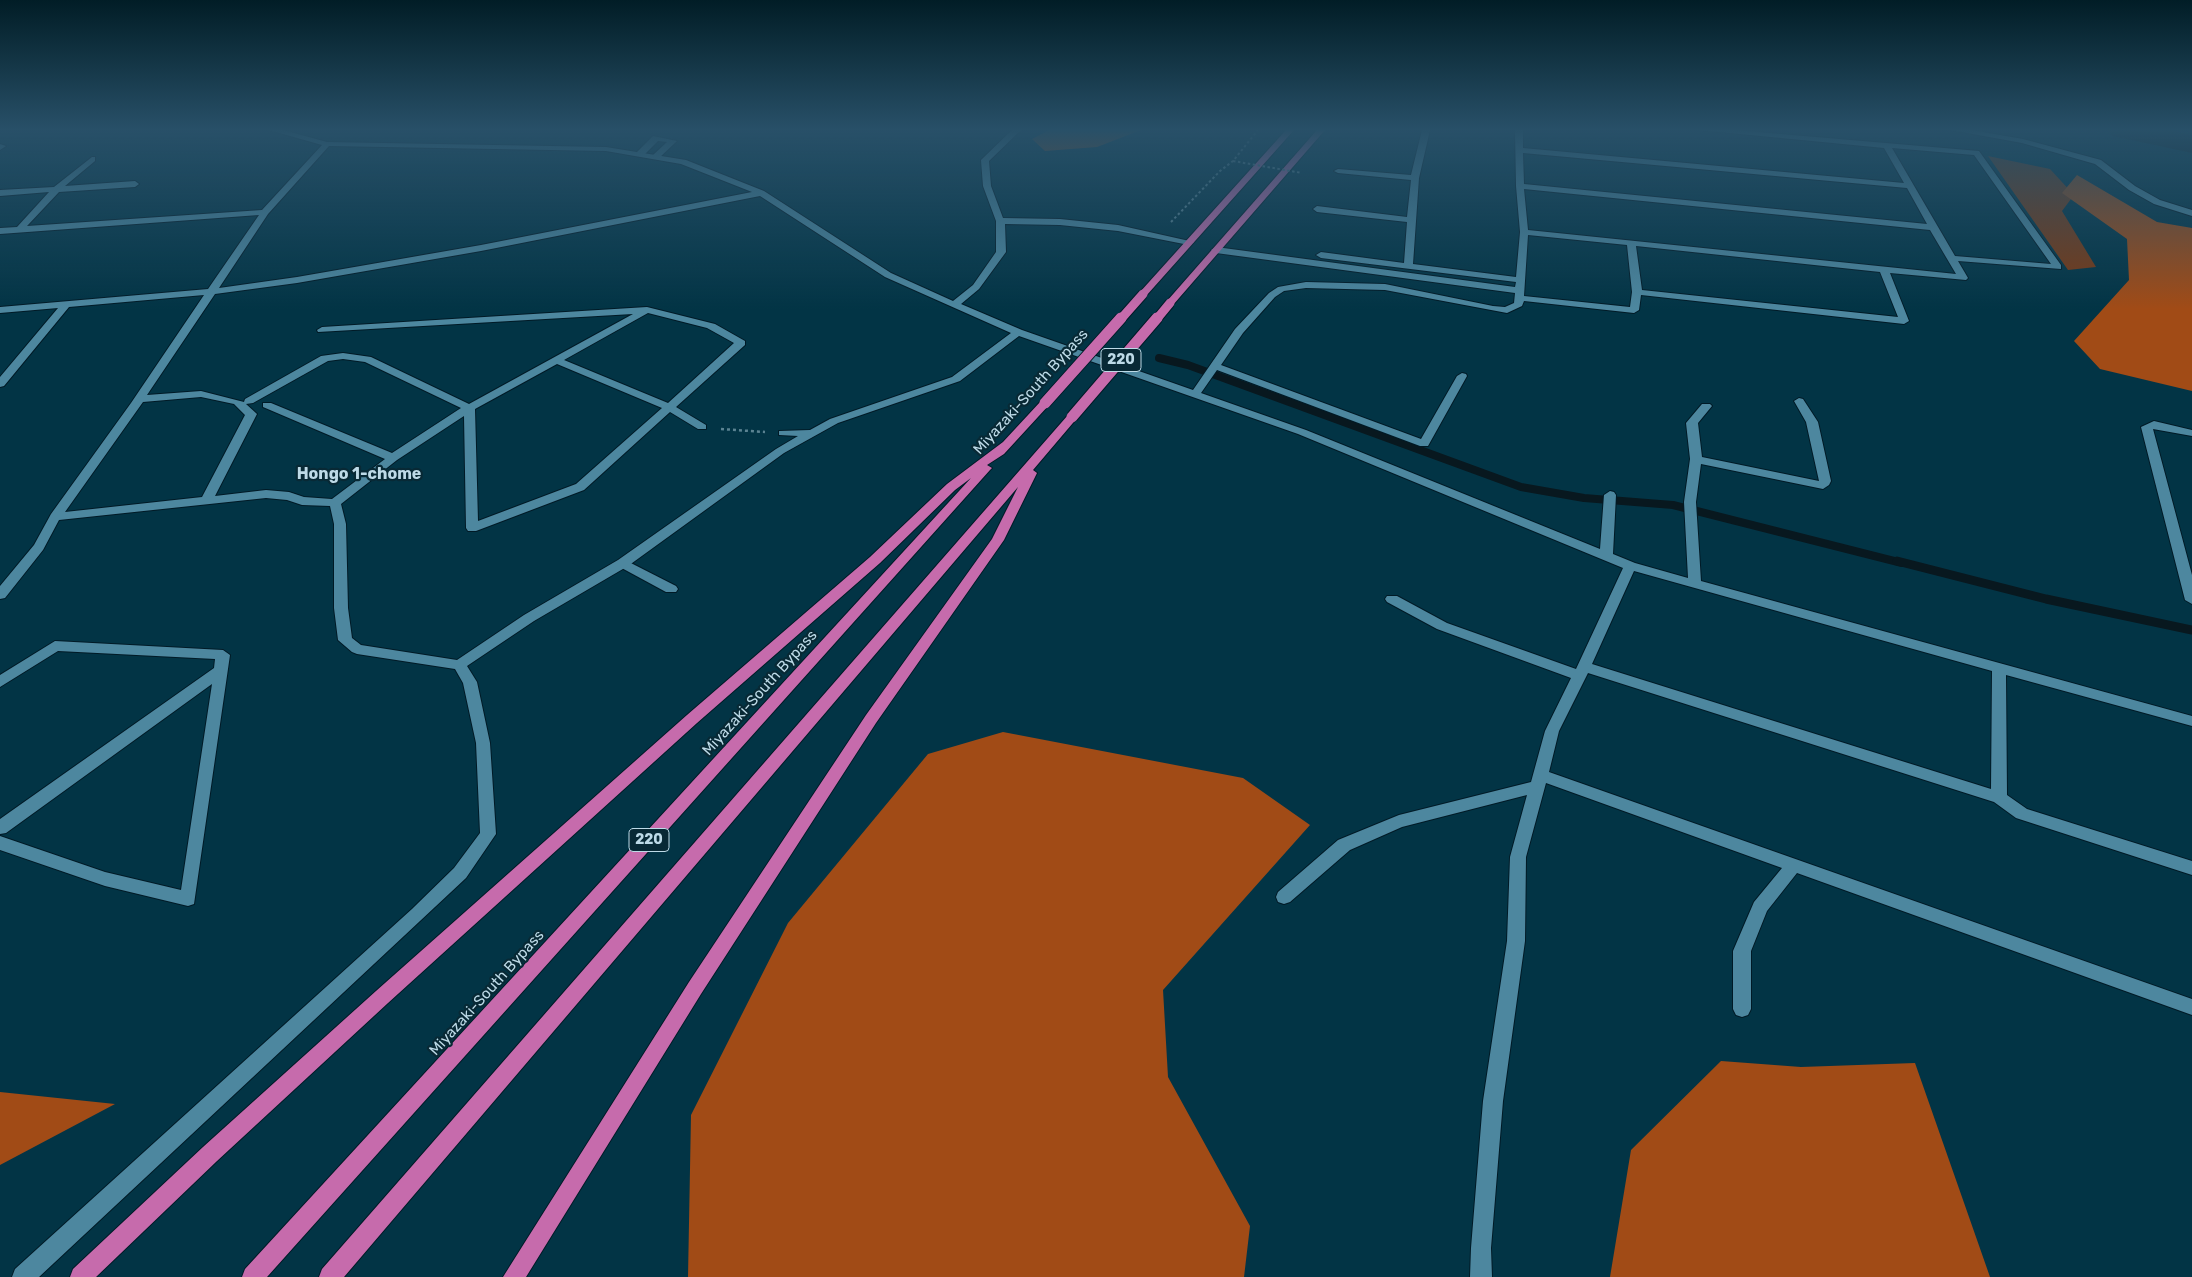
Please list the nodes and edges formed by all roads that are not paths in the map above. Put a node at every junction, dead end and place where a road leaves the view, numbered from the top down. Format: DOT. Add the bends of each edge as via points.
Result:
graph roads {
  1 [pos="57,190"];
  2 [pos="62,190"];
  3 [pos="285,190"];
  4 [pos="752,190"];
  5 [pos="989,190"];
  6 [pos="1236,190"];
  7 [pos="1269,190"];
  8 [pos="1414,190"];
  9 [pos="1520,190"];
  10 [pos="1556,190"];
  11 [pos="1912,190"];
  12 [pos="2002,190"];
  13 [pos="2135,190"];
  14 [pos="761,193"];
  15 [pos="0,194"];
  16 [pos="1317,209"];
  17 [pos="265,212"];
  18 [pos="2192,213"];
  19 [pos="1412,220"];
  20 [pos="1000,221"];
  21 [pos="1932,227"];
  22 [pos="19,230"];
  23 [pos="0,231"];
  24 [pos="1524,232"];
  25 [pos="1189,242"];
  26 [pos="1631,244"];
  27 [pos="1216,250"];
  28 [pos="1276,250"];
  29 [pos="1951,258"];
  30 [pos="1408,265"];
  31 [pos="1884,270"];
  32 [pos="1521,280"];
  33 [pos="209,292"];
  34 [pos="1637,292"];
  35 [pos="1143,294"];
  36 [pos="1521,295"];
  37 [pos="67,303"];
  38 [pos="1170,303"];
  39 [pos="954,305"];
  40 [pos="0,310"];
  41 [pos="647,310"];
  42 [pos="322,330"];
  43 [pos="1018,332"];
  44 [pos="556,360"];
  45 [pos="1215,366"];
  46 [pos="1462,376"];
  47 [pos="0,384"];
  48 [pos="1196,393"];
  49 [pos="138,399"];
  50 [pos="249,401"];
  51 [pos="1798,401"];
  52 [pos="1045,403"];
  53 [pos="267,405"];
  54 [pos="1706,406"];
  55 [pos="669,407"];
  56 [pos="470,408"];
  57 [pos="1072,417"];
  58 [pos="702,427"];
  59 [pos="2192,432"];
  60 [pos="814,433"];
  61 [pos="783,434"];
  62 [pos="1006,445"];
  63 [pos="1039,456"];
  64 [pos="392,458"];
  65 [pos="1696,459"];
  66 [pos="1610,499"];
  67 [pos="206,500"];
  68 [pos="334,502"];
  69 [pos="56,517"];
  70 [pos="1606,556"];
  71 [pos="623,563"];
  72 [pos="1630,566"];
  73 [pos="1695,584"];
  74 [pos="671,589"];
  75 [pos="0,595"];
  76 [pos="1392,599"];
  77 [pos="2192,600"];
  78 [pos="459,666"];
  79 [pos="1999,669"];
  80 [pos="219,672"];
  81 [pos="1582,672"];
  82 [pos="0,682"];
  83 [pos="2192,721"];
  84 [pos="1539,781"];
  85 [pos="1999,798"];
  86 [pos="0,828"];
  87 [pos="0,843"];
  88 [pos="1794,866"];
  89 [pos="2192,868"];
  90 [pos="1284,897"];
  91 [pos="2192,1007"];
  92 [pos="1742,1009"];
  93 [pos="23,1277"];
  94 [pos="81,1277"];
  95 [pos="253,1277"];
  96 [pos="330,1277"];
  97 [pos="514,1277"];
  98 [pos="1481,1277"];
  1 -- 2 [label="street"];
  1 -- 15 [label="street"];
  1 -- 22 [label="street"];
  3 -- 17 [label="street"];
  4 -- 14 [label="street"];
  5 -- 20 [label="street"];
  6 -- 25 [label="highway, Miyazaki-South Bypass / 220"];
  7 -- 27 [label="highway, 220"];
  8 -- 19 [label="street"];
  9 -- 24 [label="street"];
  10 -- 21 [label="street"];
  11 -- 21 [label="street"];
  12 -- 29 [label="street" via="2058,267"];
  13 -- 18 [label="street" via="2157,202"];
  14 -- 33 [label="street" via="472,250"];
  14 -- 39 [label="street" via="888,275"];
  16 -- 19 [label="street"];
  17 -- 22 [label="street"];
  17 -- 33 [label="street"];
  19 -- 30 [label="street"];
  20 -- 25 [label="street" via="1060,222 1118,228"];
  20 -- 39 [label="street" via="1001,252 976,287"];
  21 -- 29 [label="street"];
  22 -- 23 [label="street"];
  24 -- 26 [label="street"];
  24 -- 32 [label="street"];
  25 -- 35 [label="highway, Miyazaki-South Bypass / 220"];
  26 -- 31 [label="street"];
  26 -- 34 [label="street"];
  27 -- 36 [label="street"];
  27 -- 38 [label="highway, 220"];
  28 -- 30 [label="street"];
  29 -- 31 [label="street" via="1963,278"];
  30 -- 32 [label="street"];
  31 -- 34 [label="street" via="1904,321"];
  32 -- 36 [label="street"];
  33 -- 37 [label="street"];
  33 -- 49 [label="street"];
  34 -- 36 [label="street" via="1634,310"];
  35 -- 52 [label="highway, Miyazaki-South Bypass / 220, bridge"];
  36 -- 45 [label="street" via="1519,304 1507,310 1392,288 1306,285 1281,289 1239,331"];
  37 -- 40 [label="street"];
  37 -- 47 [label="street"];
  38 -- 57 [label="highway, 220, bridge"];
  39 -- 43 [label="street"];
  41 -- 42 [label="street"];
  41 -- 44 [label="street"];
  41 -- 55 [label="street" via="711,326 741,343"];
  43 -- 48 [label="street"];
  43 -- 60 [label="street" via="956,379 834,421"];
  44 -- 55 [label="street"];
  44 -- 56 [label="street"];
  45 -- 46 [label="street" via="1424,444"];
  45 -- 48 [label="street"];
  48 -- 70 [label="street" via="1302,432"];
  49 -- 67 [label="street" via="200,394 238,402 251,414"];
  49 -- 69 [label="street"];
  50 -- 56 [label="street" via="325,358 343,356 367,359"];
  51 -- 65 [label="street" via="1812,422 1825,481 1823,485"];
  52 -- 62 [label="highway, Miyazaki-South Bypass / 220"];
  53 -- 64 [label="street"];
  54 -- 65 [label="street" via="1692,423"];
  55 -- 56 [label="street" via="580,487 472,528"];
  55 -- 58 [label="street"];
  56 -- 64 [label="street"];
  57 -- 63 [label="highway, 220"];
  59 -- 77 [label="street" via="2154,424 2147,427"];
  60 -- 61 [label="street"];
  60 -- 71 [label="street" via="780,451"];
  62 -- 94 [label="highway" via="950,487 875,560 382,997"];
  62 -- 95 [label="highway, Miyazaki-South Bypass / 220"];
  63 -- 96 [label="highway, 220"];
  63 -- 97 [label="highway" via="998,540 866,727"];
  64 -- 68 [label="street"];
  65 -- 73 [label="street" via="1690,508"];
  66 -- 70 [label="street"];
  67 -- 68 [label="street" via="266,494 302,501"];
  67 -- 69 [label="street"];
  68 -- 78 [label="street" via="340,524 341,608 345,640 356,648"];
  69 -- 75 [label="street" via="38,547"];
  70 -- 72 [label="street"];
  71 -- 74 [label="street"];
  71 -- 78 [label="street" via="528,618"];
  72 -- 73 [label="street"];
  72 -- 81 [label="street"];
  73 -- 79 [label="street"];
  76 -- 81 [label="street" via="1442,626"];
  78 -- 93 [label="street" via="470,682 484,743 488,834 460,872 418,914"];
  79 -- 83 [label="street"];
  79 -- 85 [label="street"];
  80 -- 82 [label="street" via="223,655 55,646"];
  80 -- 86 [label="street"];
  80 -- 87 [label="street" via="188,899 105,879"];
  81 -- 84 [label="street" via="1552,731"];
  81 -- 85 [label="street"];
  84 -- 88 [label="street"];
  84 -- 90 [label="street" via="1400,821 1344,845"];
  84 -- 98 [label="street" via="1518,857 1516,941 1493,1101"];
  85 -- 89 [label="street" via="2022,814"];
  88 -- 91 [label="street"];
  88 -- 92 [label="street" via="1760,907 1742,952"];
}
